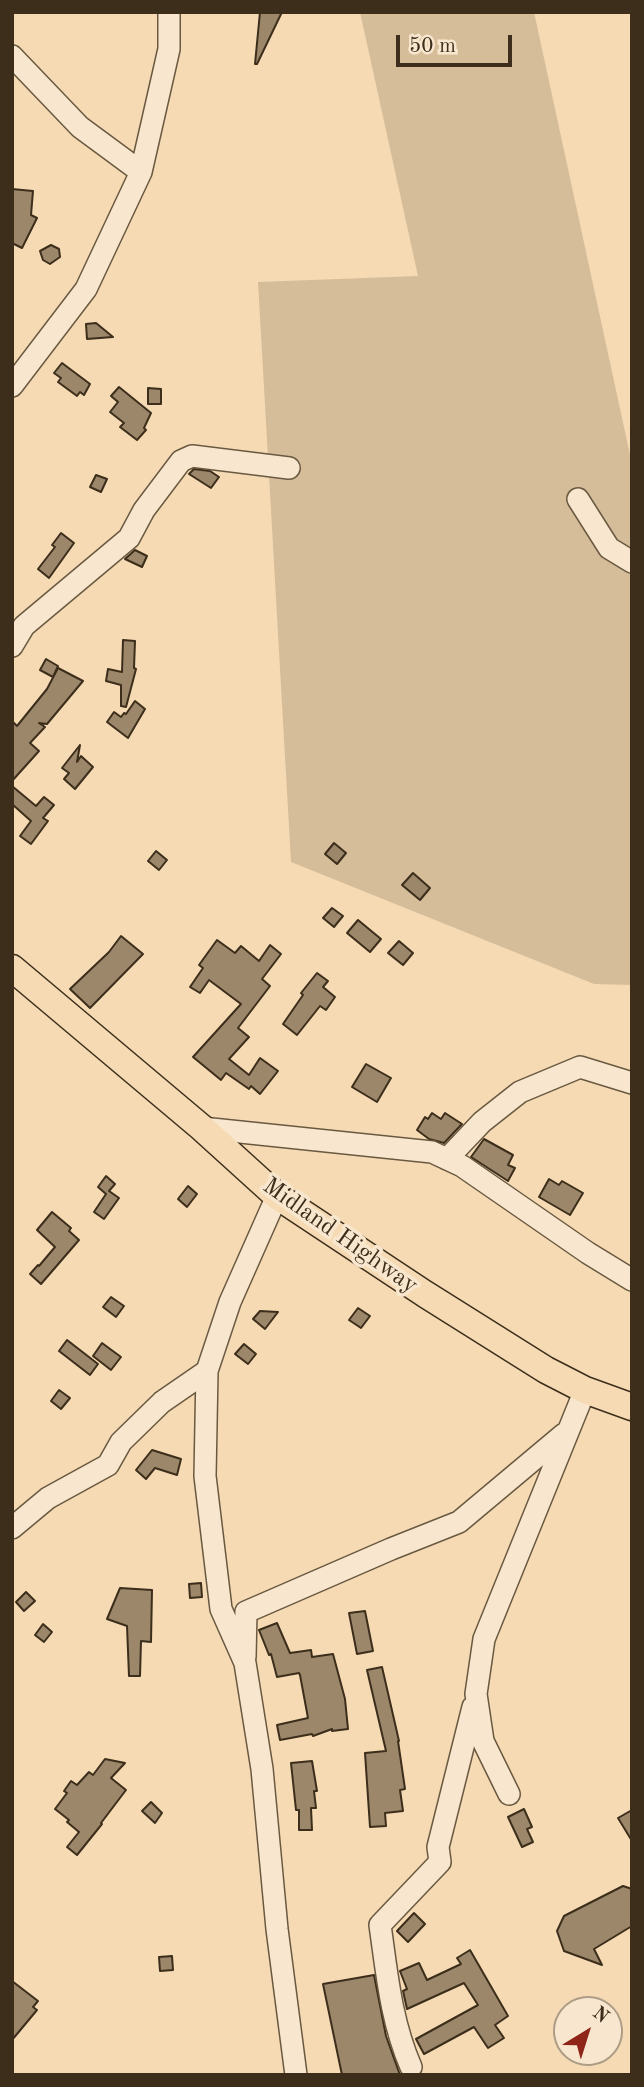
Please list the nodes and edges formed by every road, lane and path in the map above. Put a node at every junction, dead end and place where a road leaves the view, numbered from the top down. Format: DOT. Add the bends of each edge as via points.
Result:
graph roads {
  1 [pos="169,12"];
  2 [pos="12,56"];
  3 [pos="141,172"];
  4 [pos="12,386"];
  5 [pos="289,468"];
  6 [pos="578,499"];
  7 [pos="632,562"];
  8 [pos="12,646"];
  9 [pos="12,968"];
  10 [pos="632,1083"];
  11 [pos="202,1128"];
  12 [pos="447,1159"];
  13 [pos="277,1196"];
  14 [pos="632,1280"];
  15 [pos="207,1371"];
  16 [pos="585,1390"];
  17 [pos="626,1398"];
  18 [pos="568,1431"];
  19 [pos="12,1528"];
  20 [pos="245,1663"];
  21 [pos="476,1694"];
  22 [pos="509,1794"];
  23 [pos="411,2067"];
  24 [pos="296,2075"];
  1 -- 3 [label="street" via="169,49"];
  2 -- 3 [label="street" via="80,127"];
  3 -- 4 [label="street" via="86,289"];
  5 -- 8 [label="street" via="192,456 181,461 129,538 24,626"];
  6 -- 7 [label="street" via="609,548"];
  9 -- 11 [label="main road, Midland Highway"];
  10 -- 12 [label="street" via="580,1067 520,1092 482,1122"];
  11 -- 12 [label="street" via="432,1152"];
  11 -- 13 [label="main road, Midland Highway"];
  12 -- 14 [label="street"];
  13 -- 15 [label="street" via="230,1302"];
  13 -- 16 [label="main road, Midland Highway" via="436,1301"];
  15 -- 19 [label="street" via="162,1402 121,1442 108,1465 48,1498"];
  15 -- 20 [label="street" via="205,1475 221,1609"];
  16 -- 17 [label="main road, Midland Highway"];
  16 -- 18 [label="street"];
  18 -- 20 [label="street" via="459,1522 246,1612"];
  18 -- 21 [label="street" via="484,1639"];
  20 -- 24 [label="street" via="262,1769"];
  21 -- 22 [label="street" via="483,1741"];
  21 -- 23 [label="street" via="438,1847 440,1862 380,1925 392,2007"];
}
